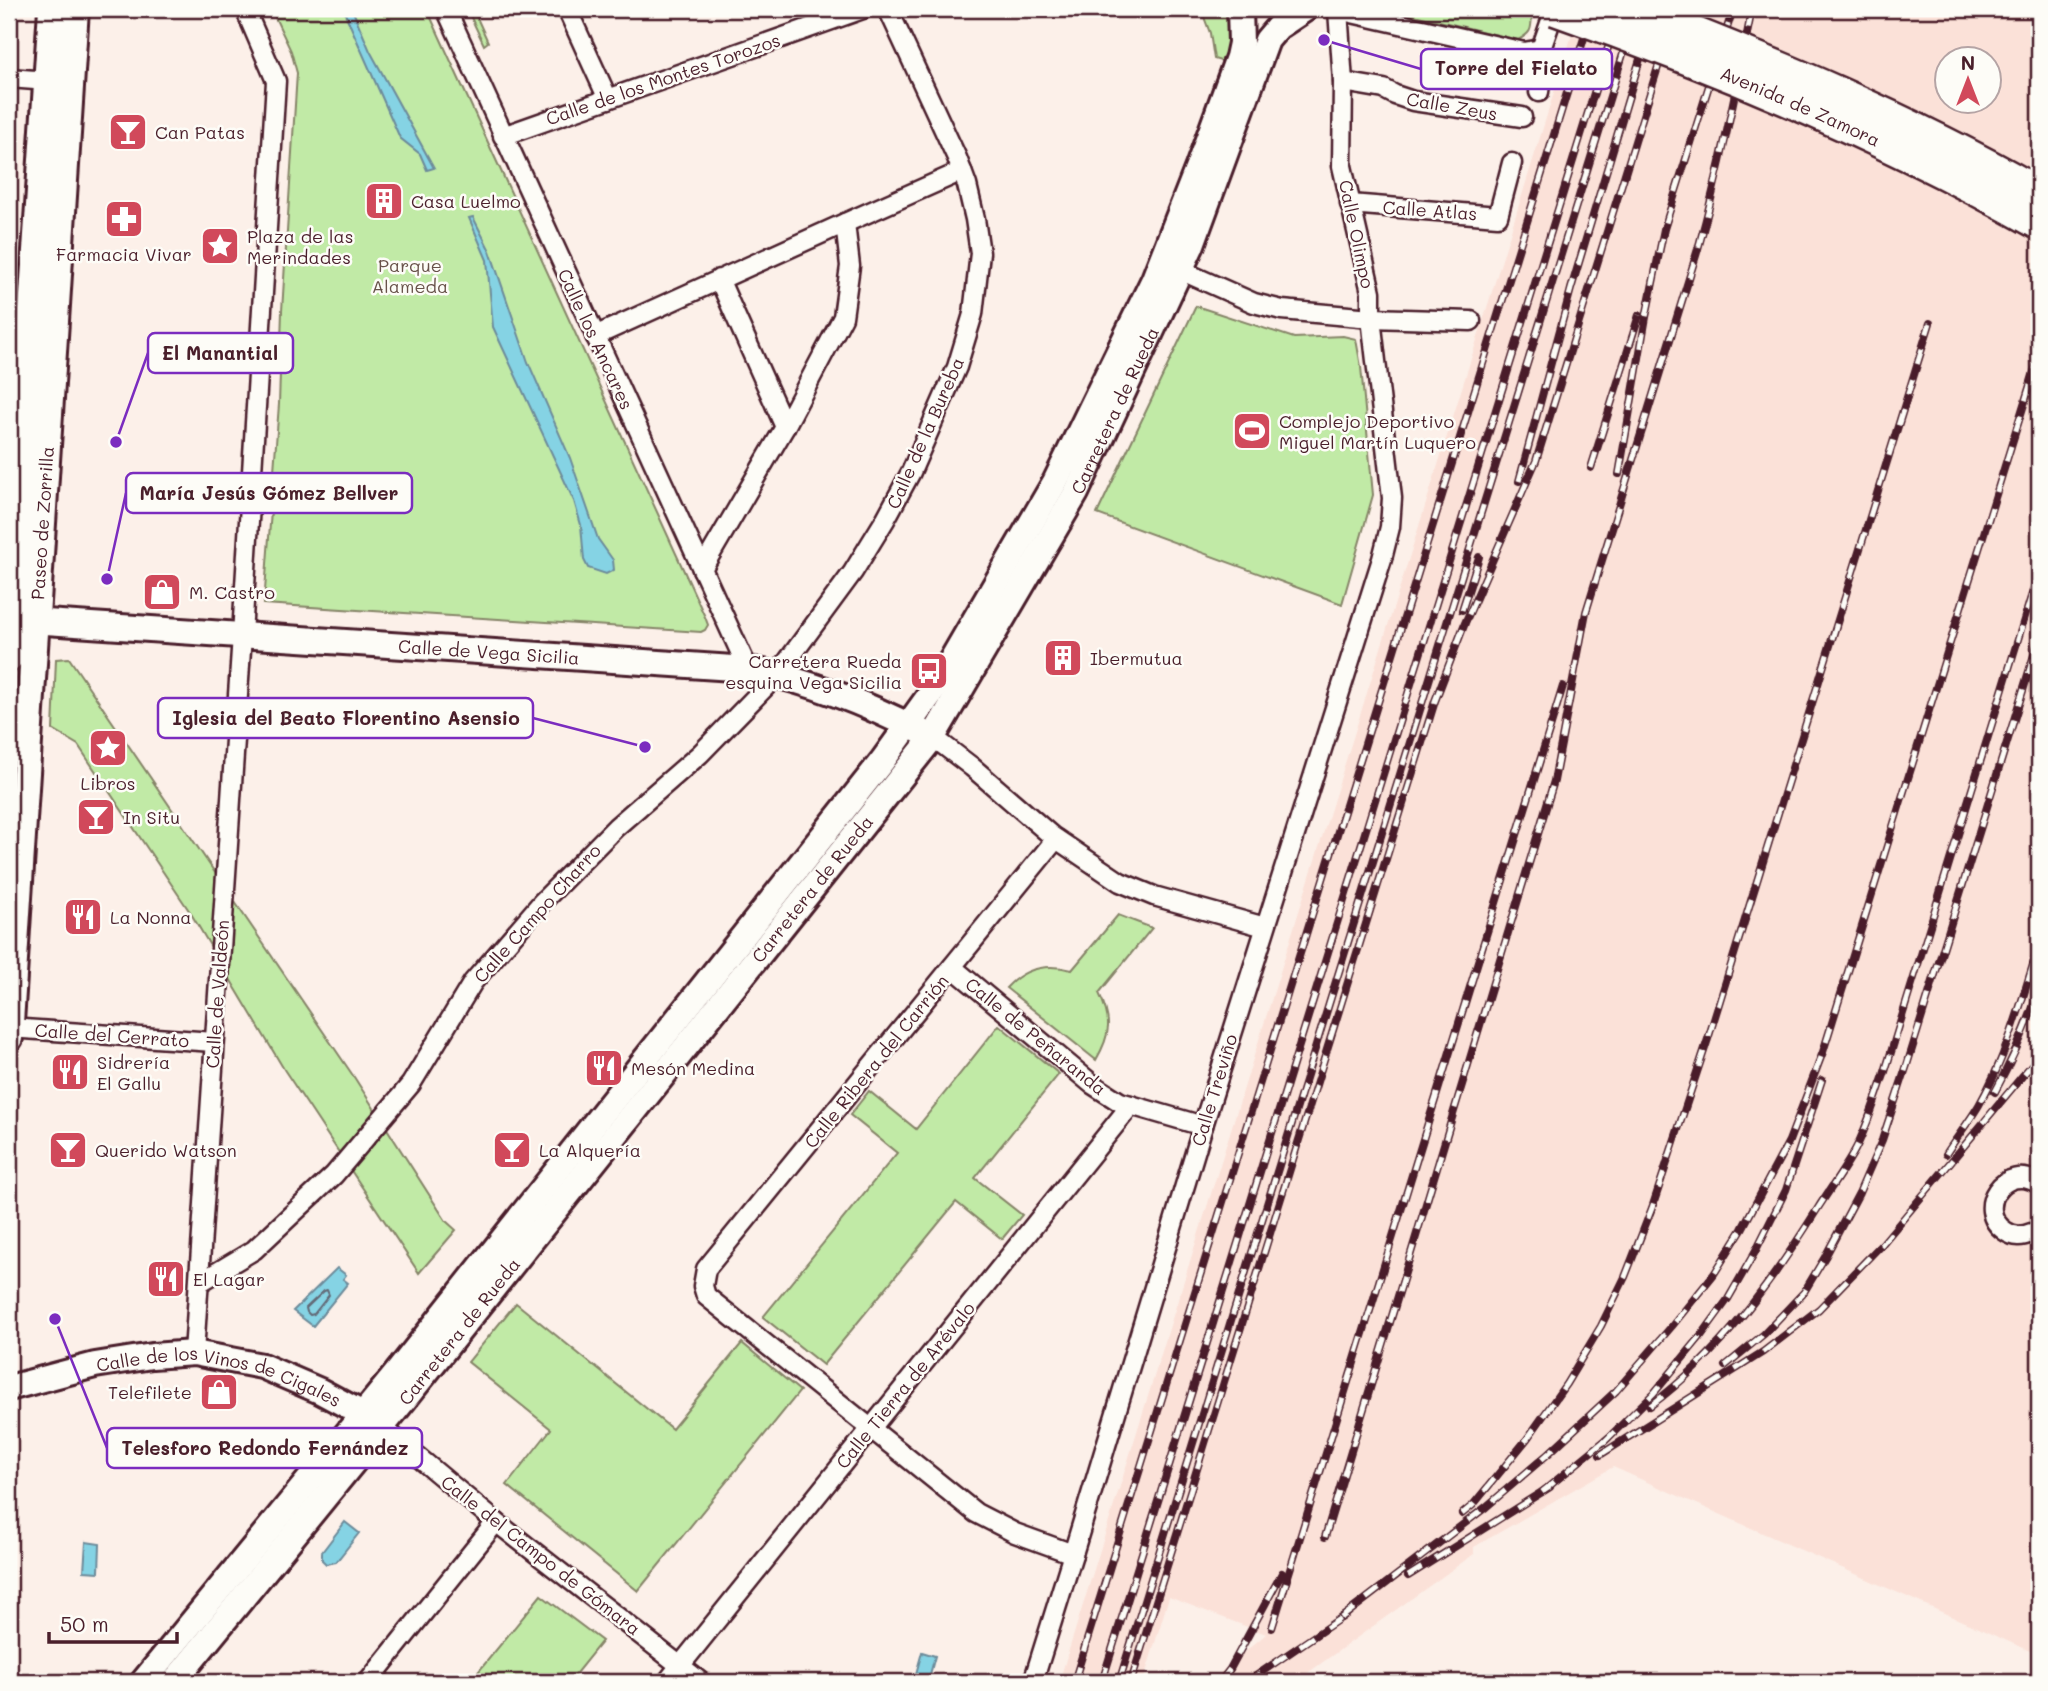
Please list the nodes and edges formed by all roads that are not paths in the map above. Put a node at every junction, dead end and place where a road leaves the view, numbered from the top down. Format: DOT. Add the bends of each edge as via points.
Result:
graph roads {
  1 [pos="52,9"];
  2 [pos="75,9"];
  3 [pos="245,9"];
  4 [pos="446,9"];
  5 [pos="567,9"];
  6 [pos="863,9"];
  7 [pos="888,9"];
  8 [pos="1240,9"];
  9 [pos="1285,9"];
  10 [pos="1305,9"];
  11 [pos="1336,9"];
  12 [pos="1555,9"];
  13 [pos="1632,9"];
  14 [pos="1541,49"];
  15 [pos="9,78"];
  16 [pos="48,81"];
  17 [pos="1343,82"];
  18 [pos="1539,92"];
  19 [pos="608,99"];
  20 [pos="1522,117"];
  21 [pos="503,136"];
  22 [pos="1512,163"];
  23 [pos="962,171"];
  24 [pos="2039,194"];
  25 [pos="1350,204"];
  26 [pos="845,223"];
  27 [pos="2039,223"];
  28 [pos="1180,270"];
  29 [pos="719,279"];
  30 [pos="1371,318"];
  31 [pos="1471,321"];
  32 [pos="595,336"];
  33 [pos="785,428"];
  34 [pos="1392,498"];
  35 [pos="702,569"];
  36 [pos="18,620"];
  37 [pos="242,635"];
  38 [pos="9,658"];
  39 [pos="748,669"];
  40 [pos="778,674"];
  41 [pos="909,725"];
  42 [pos="933,737"];
  43 [pos="1056,839"];
  44 [pos="1265,927"];
  45 [pos="952,967"];
  46 [pos="9,1028"];
  47 [pos="9,1038"];
  48 [pos="214,1042"];
  49 [pos="1131,1105"];
  50 [pos="1203,1126"];
  51 [pos="2039,1184"];
  52 [pos="2039,1238"];
  53 [pos="199,1283"];
  54 [pos="194,1353"];
  55 [pos="9,1388"];
  56 [pos="373,1421"];
  57 [pos="870,1428"];
  58 [pos="496,1522"];
  59 [pos="1073,1554"];
  60 [pos="680,1666"];
  61 [pos="143,1682"];
  62 [pos="174,1682"];
  63 [pos="368,1682"];
  64 [pos="667,1682"];
  65 [pos="701,1682"];
  66 [pos="1032,1682"];
  1 -- 16 [label="main road, Paseo de Zorrilla"];
  2 -- 36 [label="main road, Paseo de Zorrilla"];
  3 -- 37 [label="street, Calle de Valdeón" via="276,81"];
  4 -- 21 [label="street, Calle los Ancares"];
  5 -- 19 [label="street"];
  6 -- 19 [label="street, Calle de los Montes Torozos"];
  7 -- 23 [label="street, Calle de la Bureba"];
  8 -- 41 [label="street, Carretera de Rueda" via="1236,64 1154,279 1055,482"];
  9 -- 10 [label="street"];
  10 -- 28 [label="street, Carretera de Rueda" via="1267,40"];
  11 -- 14 [label="street" via="1524,52"];
  11 -- 17 [label="street, Calle Olimpo"];
  12 -- 14 [label="street"];
  12 -- 27 [label="highway, Avenida de Zamora, bridge" via="1790,100"];
  13 -- 24 [label="highway, Avenida de Zamora, bridge" via="1800,76"];
  14 -- 18 [label="street"];
  15 -- 16 [label="street"];
  16 -- 36 [label="main road, Paseo de Zorrilla"];
  17 -- 20 [label="street, Calle Zeus" via="1384,89 1413,101"];
  17 -- 25 [label="street, Calle Olimpo" via="1342,166"];
  19 -- 21 [label="street, Calle de los Montes Torozos"];
  21 -- 32 [label="street, Calle los Ancares"];
  22 -- 25 [label="street, Calle Atlas" via="1497,216"];
  23 -- 26 [label="street"];
  23 -- 40 [label="street, Calle de la Bureba" via="980,253 973,314 957,368 885,520"];
  25 -- 30 [label="street, Calle Olimpo" via="1371,292"];
  26 -- 29 [label="street"];
  26 -- 33 [label="street" via="850,266 843,317"];
  28 -- 30 [label="street" via="1254,303"];
  28 -- 42 [label="street, Carretera de Rueda" via="1076,494"];
  29 -- 32 [label="street"];
  29 -- 33 [label="street"];
  30 -- 31 [label="street"];
  30 -- 34 [label="street, Calle Olimpo"];
  32 -- 35 [label="street, Calle los Ancares"];
  33 -- 35 [label="street"];
  34 -- 44 [label="street, Calle Treviño" via="1382,559"];
  35 -- 39 [label="street, Calle los Ancares"];
  36 -- 37 [label="street, Calle de Vega Sicilia"];
  36 -- 38 [label="main road, Paseo de Zorrilla"];
  36 -- 46 [label="main road, Paseo de Zorrilla"];
  37 -- 39 [label="street, Calle de Vega Sicilia"];
  37 -- 48 [label="street, Calle de Valdeón"];
  39 -- 40 [label="street, Calle de Vega Sicilia"];
  40 -- 41 [label="street, Calle de Vega Sicilia"];
  40 -- 53 [label="street, Calle Campo Charro" via="544,901 473,982 411,1084 334,1175 254,1250"];
  41 -- 42 [label="street, Calle de Vega Sicilia"];
  41 -- 56 [label="street, Carretera de Rueda"];
  42 -- 43 [label="street"];
  42 -- 56 [label="street, Carretera de Rueda"];
  43 -- 44 [label="street" via="1120,882"];
  43 -- 45 [label="street, Calle Ribera del Carrión"];
  44 -- 50 [label="street, Calle Treviño"];
  45 -- 49 [label="street, Calle de Peñaranda" via="1092,1084"];
  45 -- 57 [label="street, Calle Ribera del Carrión" via="706,1269 706,1296"];
  46 -- 47 [label="main road, Paseo de Zorrilla"];
  46 -- 48 [label="street, Calle del Cerrato"];
  48 -- 53 [label="street, Calle de Valdeón"];
  49 -- 50 [label="street, Calle de Peñaranda"];
  49 -- 57 [label="street, Calle Tierra de Arévalo"];
  50 -- 59 [label="street, Calle Treviño"];
  51 -- 52 [label="street" via="2025,1178 2010,1180 1999,1188 1992,1203 2002,1229"];
  53 -- 54 [label="street, Calle de Valdeón"];
  54 -- 55 [label="street, Calle de los Vinos de Cigales" via="95,1365"];
  54 -- 56 [label="street, Calle de los Vinos de Cigales" via="262,1366"];
  56 -- 58 [label="street, Calle del Campo de Gómara"];
  56 -- 61 [label="street, Carretera de Rueda"];
  56 -- 62 [label="street, Carretera de Rueda"];
  57 -- 59 [label="street" via="976,1513"];
  57 -- 60 [label="street, Calle Tierra de Arévalo"];
  58 -- 60 [label="street, Calle del Campo de Gómara"];
  58 -- 63 [label="street"];
  59 -- 66 [label="street, Calle Treviño"];
  60 -- 64 [label="street, Calle Tierra de Arévalo"];
  60 -- 65 [label="street, Calle del Campo de Gómara"];
}
